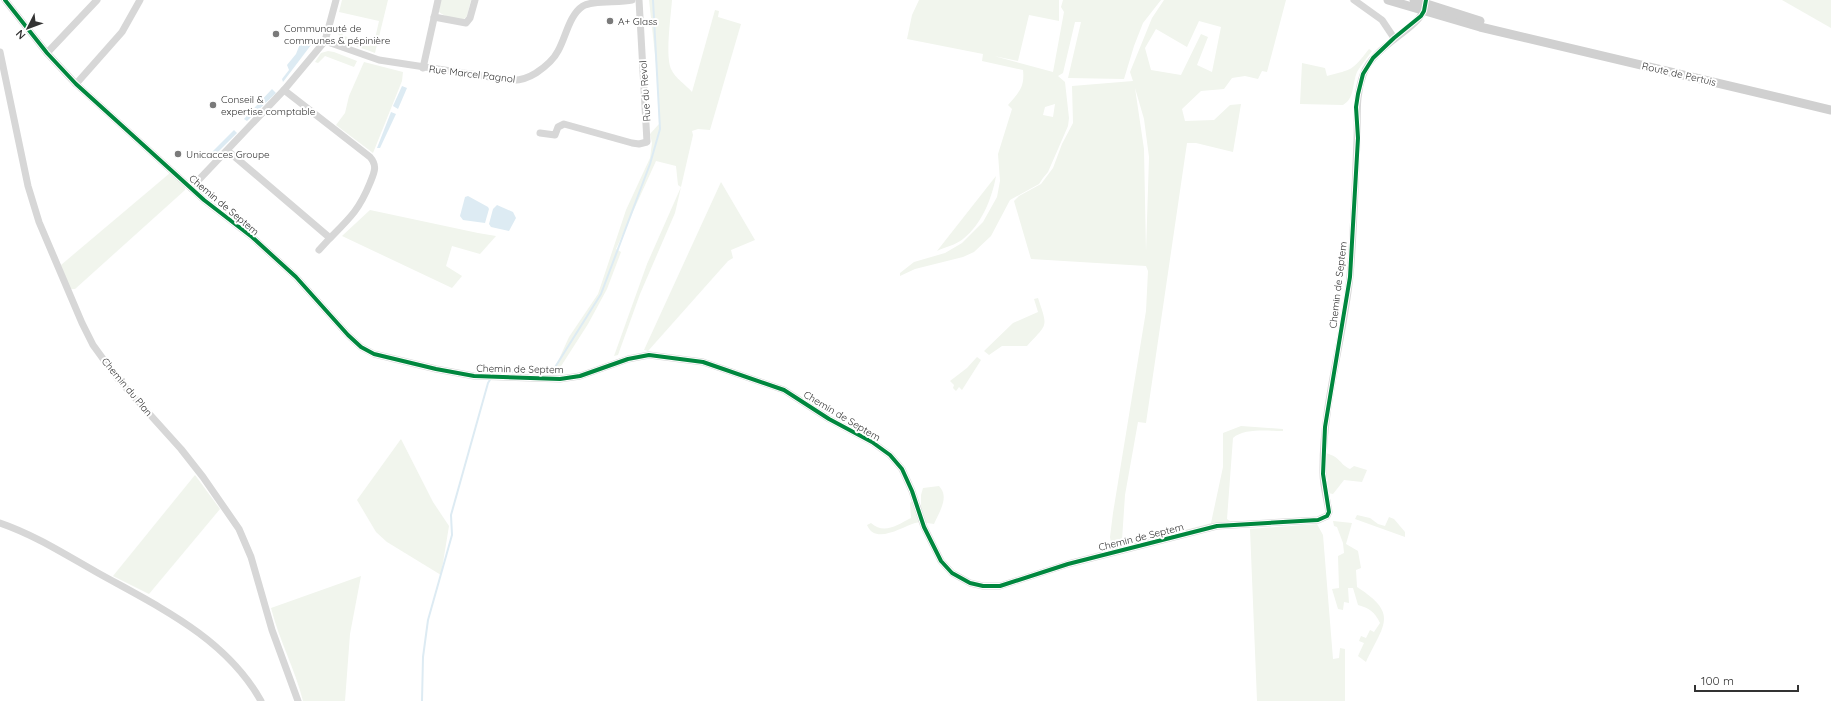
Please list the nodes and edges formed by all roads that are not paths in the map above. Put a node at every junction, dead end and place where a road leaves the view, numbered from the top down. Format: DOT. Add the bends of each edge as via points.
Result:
graph roads {
  1 [pos="5,0"];
  2 [pos="97,0"];
  3 [pos="140,0"];
  4 [pos="336,0"];
  5 [pos="438,0"];
  6 [pos="475,0"];
  7 [pos="632,0"];
  8 [pos="639,0"];
  9 [pos="1354,0"];
  10 [pos="1388,0"];
  11 [pos="1421,3"];
  12 [pos="434,17"];
  13 [pos="1394,38"];
  14 [pos="325,41"];
  15 [pos="0,52"];
  16 [pos="47,53"];
  17 [pos="423,68"];
  18 [pos="76,84"];
  19 [pos="284,90"];
  20 [pos="1831,110"];
  21 [pos="540,133"];
  22 [pos="228,151"];
  23 [pos="191,188"];
  24 [pos="330,238"];
  25 [pos="319,250"];
  26 [pos="0,523"];
  27 [pos="262,701"];
  28 [pos="298,701"];
  1 -- 16 [label="street, Chemin de Septem"];
  2 -- 16 [label="street"];
  3 -- 18 [label="street" via="122,32"];
  4 -- 14 [label="street"];
  5 -- 12 [label="street"];
  6 -- 12 [label="street" via="466,23"];
  7 -- 17 [label="street, Rue Marcel Pagnol" via="590,3 582,6 573,18 554,57 542,70 526,78 510,80"];
  8 -- 21 [label="street, Rue du Revol" via="647,142 639,144 564,124 558,127 555,135"];
  9 -- 13 [label="street" via="1382,20"];
  10 -- 11 [label="main road, Route de Pertuis"];
  11 -- 13 [label="street, Chemin de Septem" via="1415,22"];
  11 -- 20 [label="main road, Route de Pertuis" via="1528,38"];
  12 -- 17 [label="street"];
  13 -- 23 [label="street, Chemin de Septem" via="1366,67 1356,107 1358,138 1350,277 1325,427 1323,474 1329,512 1327,516 1318,520 1217,526 1068,564 1000,586 970,583 952,573 941,561 902,469 890,454 784,390 703,362 655,356 638,356 580,376 560,379 474,376 374,354 361,347 348,335 296,277"];
  14 -- 17 [label="street, Rue Marcel Pagnol" via="379,60"];
  14 -- 19 [label="street"];
  15 -- 28 [label="street, Chemin du Plan" via="28,186 39,222 82,323 117,378 181,448 239,529 251,557 272,630"];
  16 -- 18 [label="street, Chemin de Septem"];
  18 -- 23 [label="street, Chemin de Septem"];
  19 -- 22 [label="street"];
  19 -- 24 [label="street" via="370,157 374,163 374,173 361,205"];
  22 -- 23 [label="street"];
  22 -- 24 [label="street"];
  24 -- 25 [label="street"];
  26 -- 27 [label="street" via="50,546 195,629 220,649 239,669"];
}
